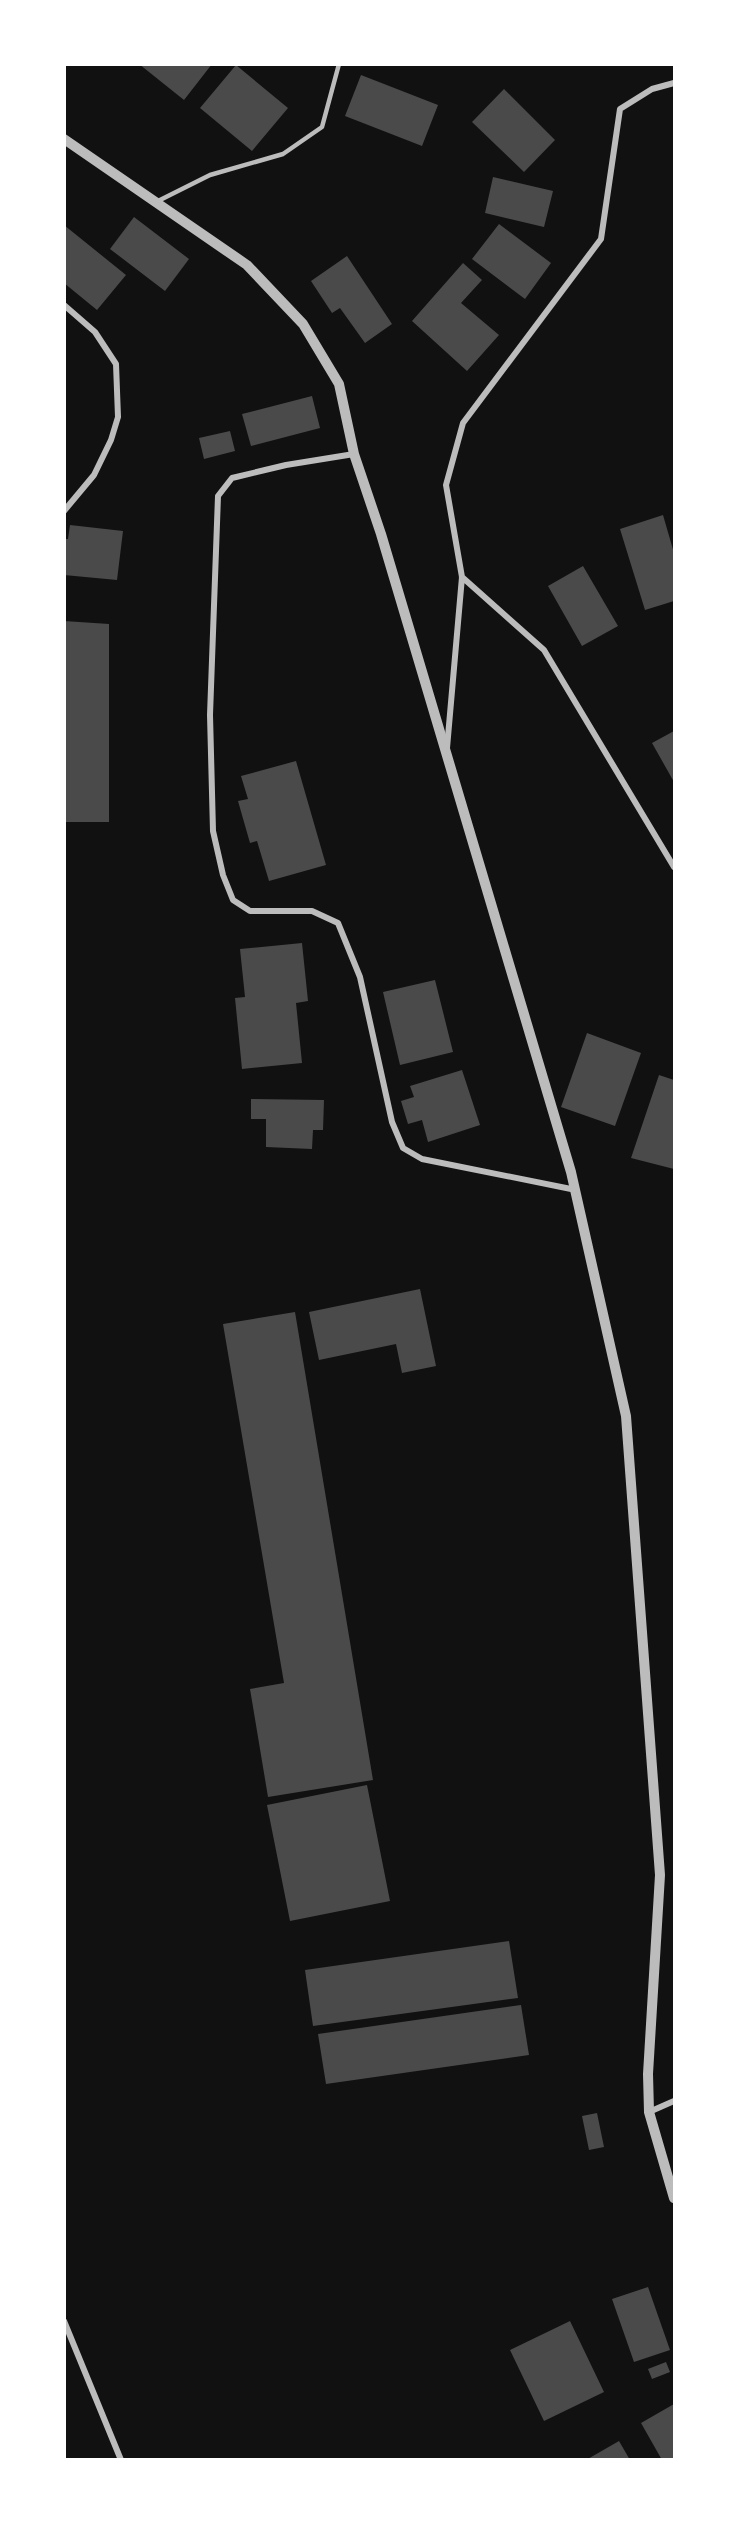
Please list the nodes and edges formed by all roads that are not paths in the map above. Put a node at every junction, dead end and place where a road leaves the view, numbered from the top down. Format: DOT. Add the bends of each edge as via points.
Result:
graph roads {
  1 [pos="339,64"];
  2 [pos="675,83"];
  3 [pos="64,139"];
  4 [pos="155,203"];
  5 [pos="64,305"];
  6 [pos="354,454"];
  7 [pos="64,512"];
  8 [pos="462,577"];
  9 [pos="447,750"];
  10 [pos="675,867"];
  11 [pos="576,1190"];
  12 [pos="675,2102"];
  13 [pos="648,2112"];
  14 [pos="675,2198"];
  15 [pos="64,2321"];
  16 [pos="121,2460"];
  1 -- 4 [label="lane" via="322,127 283,154 210,174"];
  2 -- 8 [label="street" via="652,89 620,109 601,239 462,423 446,485"];
  3 -- 4 [label="street"];
  4 -- 6 [label="street" via="247,265 303,324 339,384"];
  5 -- 7 [label="street" via="95,332 116,364 118,417 94,476"];
  6 -- 9 [label="street"];
  6 -- 11 [label="street" via="232,478 218,496 210,715 213,831 223,875 233,900 250,910 312,910 338,922 360,977 392,1122 403,1148 422,1159"];
  8 -- 9 [label="street"];
  8 -- 10 [label="street" via="544,650"];
  9 -- 11 [label="street"];
  11 -- 13 [label="street" via="626,1416 642,1611 660,1875"];
  12 -- 13 [label="street"];
  13 -- 14 [label="street"];
  15 -- 16 [label="street"];
}
